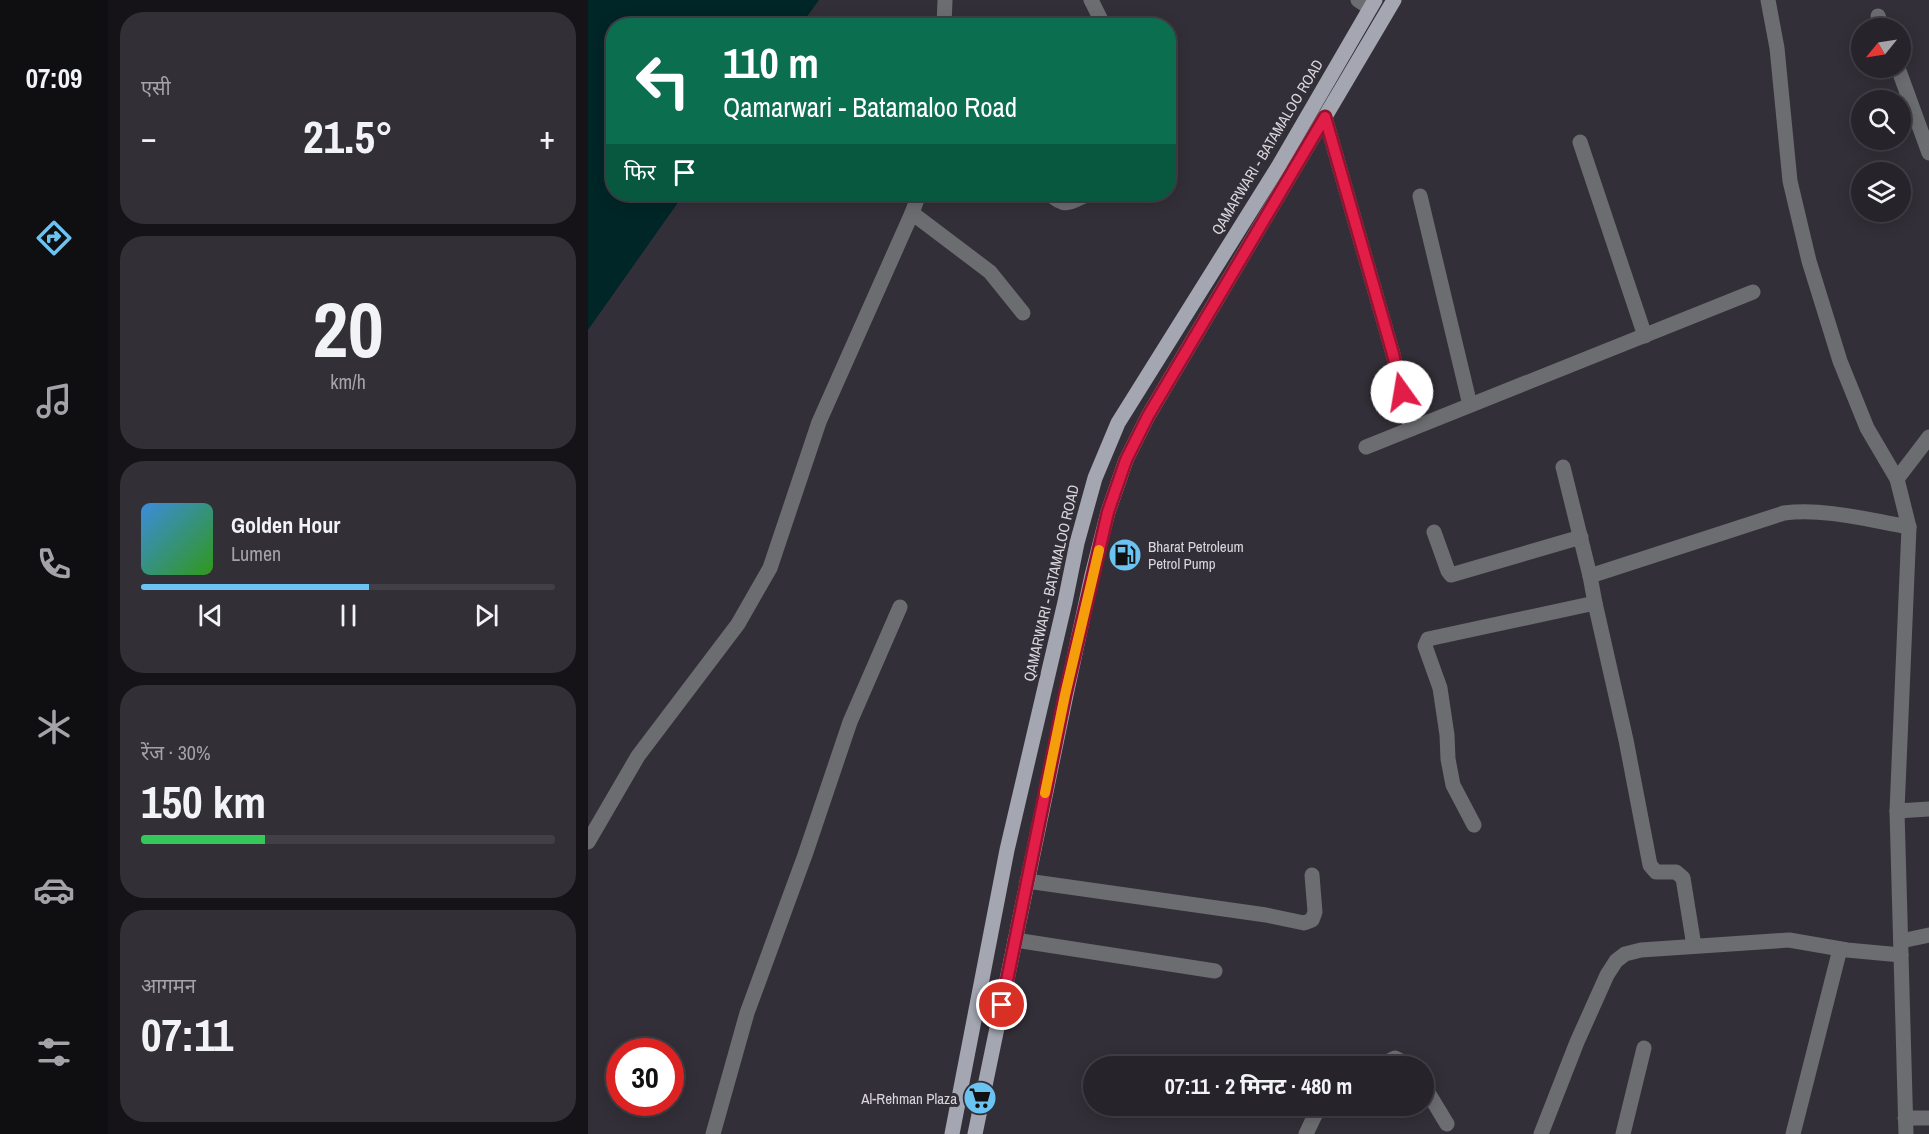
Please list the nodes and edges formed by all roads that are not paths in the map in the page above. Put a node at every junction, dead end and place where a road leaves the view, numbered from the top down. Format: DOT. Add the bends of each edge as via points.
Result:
graph roads {
  1 [pos="945,0"];
  2 [pos="1091,0"];
  3 [pos="1394,0"];
  4 [pos="1768,0"];
  5 [pos="1368,3"];
  6 [pos="944,18"];
  7 [pos="1100,18"];
  8 [pos="1902,78"];
  9 [pos="1325,117"];
  10 [pos="1580,142"];
  11 [pos="1929,153"];
  12 [pos="1420,196"];
  13 [pos="916,201"];
  14 [pos="1058,201"];
  15 [pos="1073,201"];
  16 [pos="912,213"];
  17 [pos="1753,292"];
  18 [pos="1023,313"];
  19 [pos="1645,336"];
  20 [pos="1470,405"];
  21 [pos="1411,429"];
  22 [pos="1929,437"];
  23 [pos="1366,447"];
  24 [pos="1563,467"];
  25 [pos="1897,478"];
  26 [pos="1909,526"];
  27 [pos="1434,532"];
  28 [pos="1581,537"];
  29 [pos="1590,576"];
  30 [pos="1596,603"];
  31 [pos="900,607"];
  32 [pos="1929,809"];
  33 [pos="1897,811"];
  34 [pos="1474,825"];
  35 [pos="588,842"];
  36 [pos="1312,875"];
  37 [pos="1027,881"];
  38 [pos="1929,935"];
  39 [pos="1015,940"];
  40 [pos="1694,946"];
  41 [pos="1901,948"];
  42 [pos="1840,949"];
  43 [pos="1215,971"];
  44 [pos="1644,1048"];
  45 [pos="1434,1103"];
  46 [pos="1315,1116"];
  47 [pos="1905,1118"];
  48 [pos="1929,1118"];
  49 [pos="1447,1124"];
  50 [pos="712,1134"];
  51 [pos="952,1134"];
  52 [pos="975,1134"];
  53 [pos="1306,1134"];
  54 [pos="1541,1134"];
  55 [pos="1623,1134"];
  56 [pos="1793,1134"];
  57 [pos="1906,1134"];
  1 -- 6 [label="street"];
  2 -- 7 [label="street"];
  3 -- 9 [label="main road"];
  4 -- 25 [label="street" via="1777,48 1790,181 1809,261 1840,361 1867,429"];
  5 -- 51 [label="main road, QAMARWARI - BATAMALOO ROAD" via="1278,167 1118,423 1095,478 1007,850"];
  8 -- 11 [label="street"];
  9 -- 21 [label="street"];
  9 -- 37 [label="main road" via="1148,416 1126,460 1092,575"];
  10 -- 19 [label="street"];
  12 -- 20 [label="street"];
  13 -- 16 [label="street"];
  14 -- 15 [label="street"];
  16 -- 18 [label="street" via="990,272"];
  16 -- 35 [label="street" via="819,422 770,568 738,624 638,756"];
  17 -- 19 [label="street"];
  19 -- 20 [label="street"];
  20 -- 21 [label="street"];
  21 -- 23 [label="street"];
  22 -- 25 [label="street"];
  24 -- 28 [label="street"];
  25 -- 26 [label="street"];
  26 -- 29 [label="street" via="1834,514 1784,513"];
  26 -- 33 [label="street"];
  27 -- 28 [label="street" via="1451,575"];
  28 -- 29 [label="street"];
  29 -- 30 [label="street"];
  30 -- 34 [label="street" via="1435,637 1425,643 1440,688 1454,785"];
  30 -- 40 [label="street" via="1650,865 1656,872 1676,872 1683,878"];
  31 -- 50 [label="street" via="850,722 747,1013"];
  32 -- 33 [label="street"];
  33 -- 41 [label="street"];
  36 -- 37 [label="street" via="1315,912 1312,920 1304,923"];
  37 -- 39 [label="main road"];
  38 -- 41 [label="street"];
  39 -- 43 [label="street"];
  39 -- 52 [label="main road"];
  40 -- 42 [label="street" via="1789,940"];
  40 -- 54 [label="street" via="1641,950 1616,961 1577,1042"];
  41 -- 42 [label="street"];
  41 -- 47 [label="street"];
  42 -- 56 [label="street"];
  44 -- 55 [label="street"];
  45 -- 49 [label="street"];
  46 -- 53 [label="street"];
  47 -- 48 [label="street"];
  47 -- 57 [label="street"];
}
